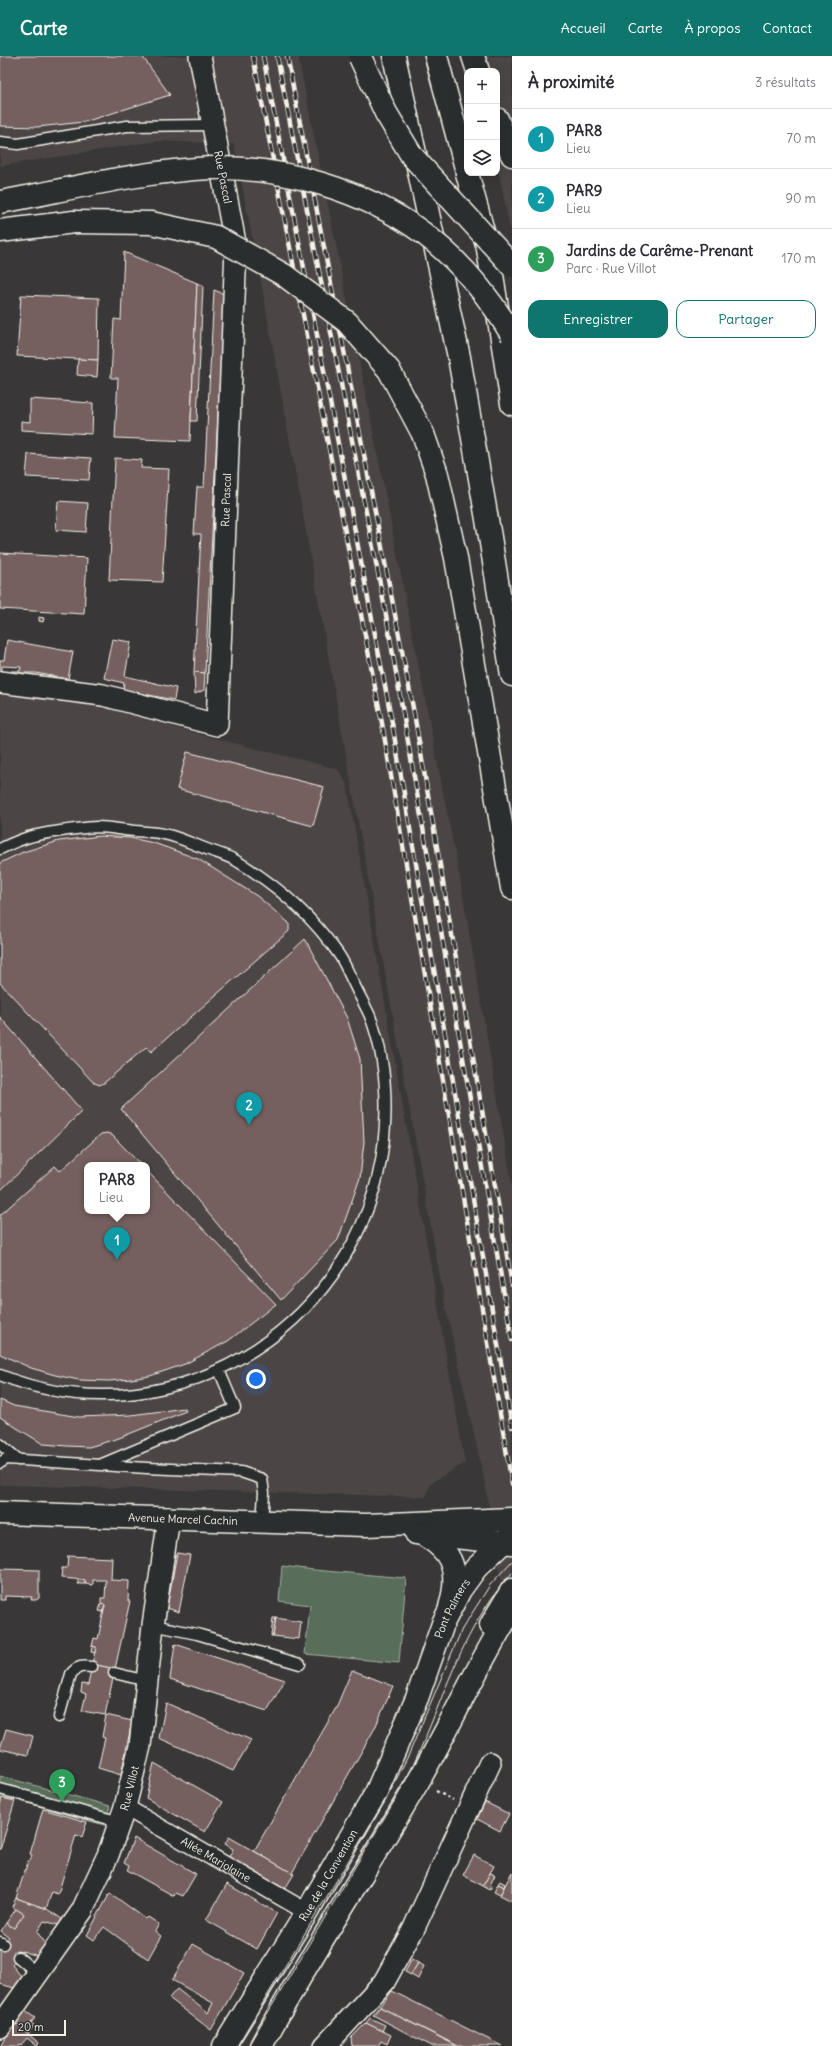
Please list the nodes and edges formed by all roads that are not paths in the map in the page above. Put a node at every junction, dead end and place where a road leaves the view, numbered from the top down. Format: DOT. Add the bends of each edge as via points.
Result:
graph roads {
  1 [pos="200,56"];
  2 [pos="360,56"];
  3 [pos="394,56"];
  4 [pos="436,56"];
  5 [pos="473,56"];
  6 [pos="477,68"];
  7 [pos="213,125"];
  8 [pos="500,126"];
  9 [pos="0,142"];
  10 [pos="512,154"];
  11 [pos="464,161"];
  12 [pos="468,176"];
  13 [pos="0,202"];
  14 [pos="0,231"];
  15 [pos="512,266"];
  16 [pos="512,335"];
  17 [pos="512,404"];
  18 [pos="512,675"];
  19 [pos="0,682"];
  20 [pos="0,849"];
  21 [pos="512,888"];
  22 [pos="219,1370"];
  23 [pos="0,1375"];
  24 [pos="0,1444"];
  25 [pos="19,1460"];
  26 [pos="0,1463"];
  27 [pos="100,1465"];
  28 [pos="0,1513"];
  29 [pos="169,1518"];
  30 [pos="262,1522"];
  31 [pos="430,1532"];
  32 [pos="509,1533"];
  33 [pos="512,1590"];
  34 [pos="512,1609"];
  35 [pos="446,1617"];
  36 [pos="153,1625"];
  37 [pos="300,1664"];
  38 [pos="92,1667"];
  39 [pos="114,1673"];
  40 [pos="147,1681"];
  41 [pos="417,1698"];
  42 [pos="59,1717"];
  43 [pos="451,1720"];
  44 [pos="490,1763"];
  45 [pos="0,1789"];
  46 [pos="122,1815"];
  47 [pos="307,1912"];
  48 [pos="18,1956"];
  49 [pos="38,1974"];
  50 [pos="0,2027"];
  51 [pos="330,2045"];
  52 [pos="224,2046"];
  53 [pos="261,2046"];
  1 -- 7 [label="street, Rue Pascal"];
  2 -- 15 [label="main road, bridge" via="386,113 412,156"];
  3 -- 18 [label="main road" via="459,358"];
  4 -- 11 [label="main road"];
  5 -- 6 [label="main road"];
  7 -- 9 [label="lane" via="127,126 18,144"];
  7 -- 19 [label="street, Rue Pascal" via="236,248 217,724 103,695"];
  8 -- 10 [label="main road"];
  12 -- 17 [label="main road" via="488,249"];
  13 -- 16 [label="main road, bridge" via="163,173 213,168 269,171 328,184 372,203 422,233 489,299"];
  14 -- 21 [label="main road, bridge" via="74,222 151,223 216,237 284,275 347,322 389,370 423,434 437,474 456,558"];
  20 -- 22 [label="lane" via="27,838 97,827 167,835 234,859 292,899 338,953 370,1016 382,1060 386,1104 384,1149 374,1193 358,1235 335,1274 307,1309 273,1338"];
  22 -- 23 [label="lane" via="151,1392 106,1396 61,1393"];
  22 -- 27 [label="lane" via="235,1408"];
  24 -- 25 [label="lane"];
  25 -- 26 [label="lane" via="6,1459"];
  25 -- 27 [label="lane"];
  27 -- 30 [label="lane" via="241,1472 262,1479"];
  28 -- 29 [label="main road, Avenue Marcel Cachin"];
  29 -- 30 [label="main road, Avenue Marcel Cachin"];
  29 -- 36 [label="street, Rue Villot"];
  30 -- 31 [label="main road, Avenue Marcel Cachin" via="366,1525"];
  31 -- 32 [label="main road, Avenue Marcel Cachin"];
  31 -- 35 [label="main road" via="447,1553 454,1569 454,1593"];
  32 -- 35 [label="main road, Pont Palmers" via="476,1568 460,1590"];
  33 -- 43 [label="main road" via="480,1644"];
  34 -- 43 [label="main road"];
  35 -- 41 [label="main road, Pont Palmers"];
  36 -- 37 [label="lane" via="197,1634"];
  36 -- 40 [label="street, Rue Villot"];
  38 -- 42 [label="lane" via="75,1668 71,1674"];
  39 -- 40 [label="lane"];
  40 -- 46 [label="street, Rue Villot" via="140,1746"];
  41 -- 47 [label="main road, Rue de la Convention" via="376,1793"];
  43 -- 53 [label="main road" via="418,1781 288,1996"];
  44 -- 51 [label="street" via="414,1928 384,1982"];
  45 -- 46 [label="lane"];
  46 -- 47 [label="street, Allée Marjolaine"];
  46 -- 49 [label="street, Rue Villot" via="108,1855 82,1911"];
  47 -- 52 [label="main road, Rue de la Convention"];
  48 -- 49 [label="lane"];
  49 -- 50 [label="street, Rue Villot"];
}
